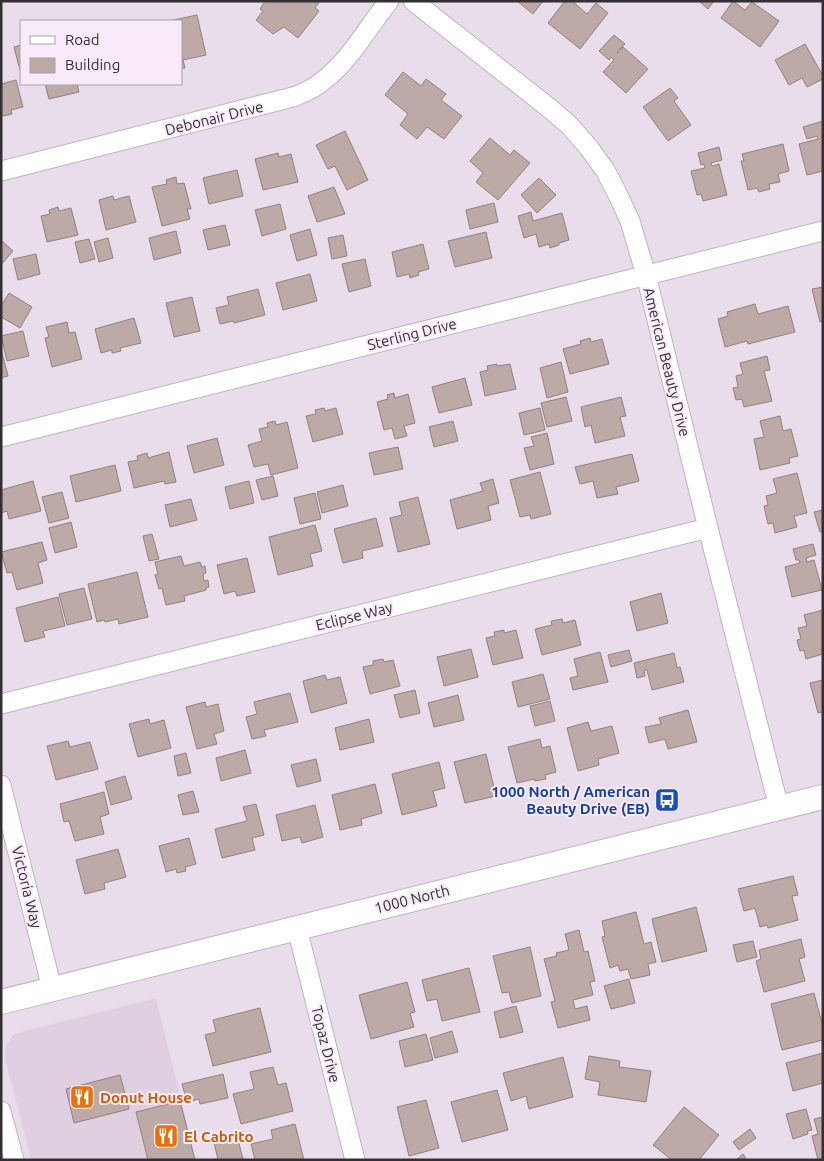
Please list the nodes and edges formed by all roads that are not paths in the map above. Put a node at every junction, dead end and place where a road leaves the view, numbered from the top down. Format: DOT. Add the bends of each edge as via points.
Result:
graph roads {
  1 [pos="389,1"];
  2 [pos="413,1"];
  3 [pos="1,171"];
  4 [pos="823,231"];
  5 [pos="646,275"];
  6 [pos="1,437"];
  7 [pos="708,528"];
  8 [pos="1,704"];
  9 [pos="1,785"];
  10 [pos="822,802"];
  11 [pos="779,808"];
  12 [pos="297,928"];
  13 [pos="52,989"];
  14 [pos="1,1002"];
  15 [pos="1,1111"];
  16 [pos="14,1160"];
  17 [pos="356,1160"];
  1 -- 3 [label="street, Debonair Drive" via="336,68 324,80 293,98"];
  2 -- 5 [label="street, American Beauty Drive" via="548,107 589,148 605,170 622,204"];
  4 -- 5 [label="street, Sterling Drive"];
  5 -- 6 [label="street, Sterling Drive"];
  5 -- 7 [label="street, American Beauty Drive"];
  7 -- 8 [label="street, Eclipse Way"];
  7 -- 11 [label="street, American Beauty Drive"];
  9 -- 13 [label="street, Victoria Way"];
  10 -- 11 [label="street, 1000 North"];
  11 -- 12 [label="street, 1000 North"];
  12 -- 13 [label="street, 1000 North"];
  12 -- 17 [label="street, Topaz Drive"];
  13 -- 14 [label="street, 1000 North"];
  15 -- 16 [label="street"];
}
